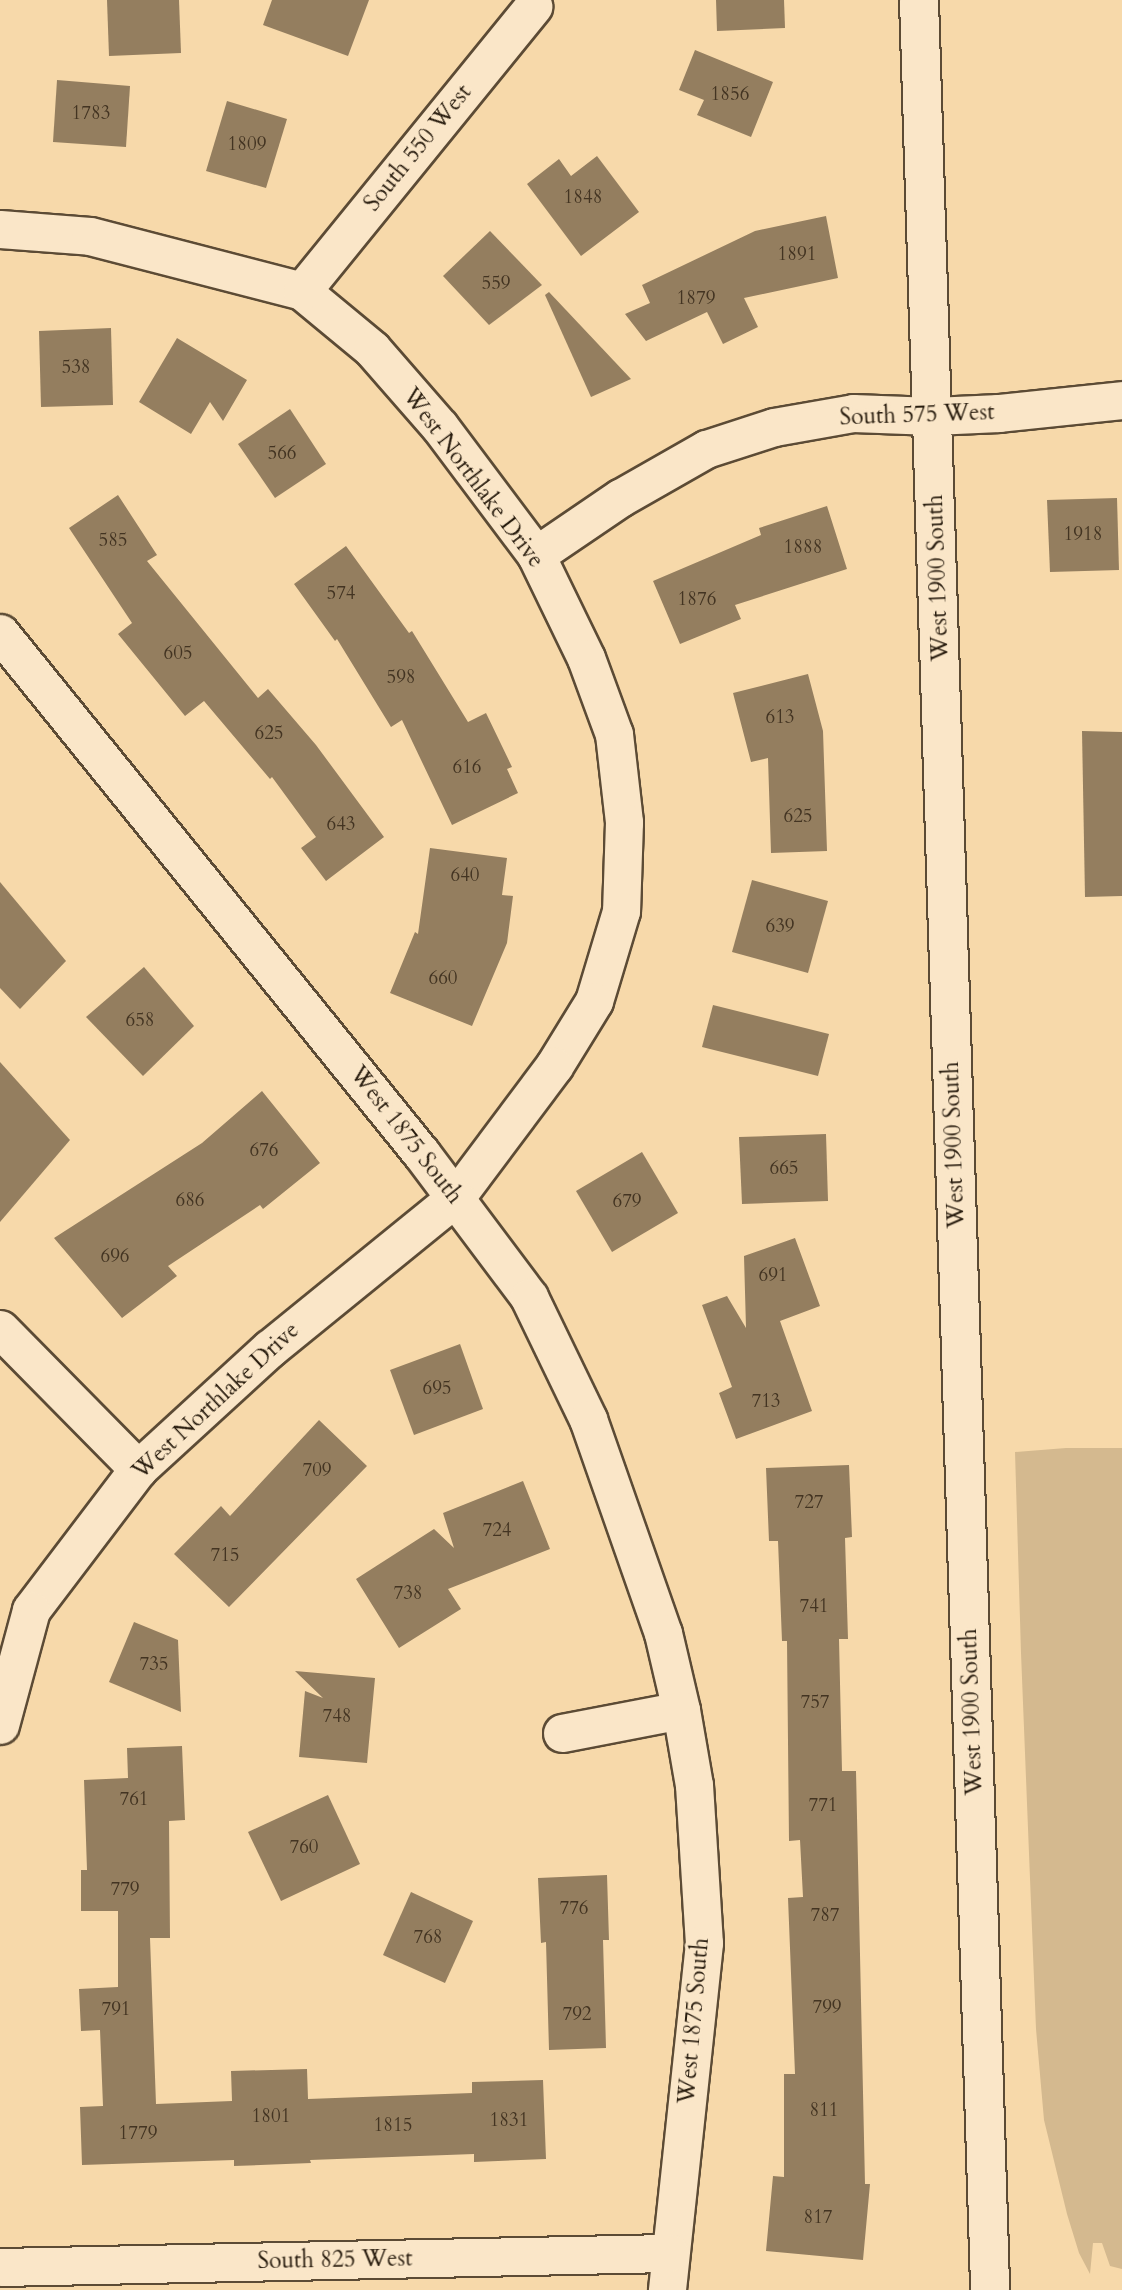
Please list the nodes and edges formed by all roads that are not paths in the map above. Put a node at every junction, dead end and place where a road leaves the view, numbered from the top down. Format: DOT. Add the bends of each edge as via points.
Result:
graph roads {
  1 [pos="919,0"];
  2 [pos="534,6"];
  3 [pos="0,229"];
  4 [pos="302,291"];
  5 [pos="1122,400"];
  6 [pos="933,416"];
  7 [pos="536,555"];
  8 [pos="0,633"];
  9 [pos="456,1197"];
  10 [pos="0,1329"];
  11 [pos="138,1469"];
  12 [pos="681,1710"];
  13 [pos="0,1725"];
  14 [pos="562,1733"];
  15 [pos="670,2253"];
  16 [pos="0,2267"];
  17 [pos="667,2290"];
  18 [pos="990,2290"];
  1 -- 6 [label="street, West 1900 South"];
  2 -- 4 [label="street, South 550 West"];
  3 -- 4 [label="street, West Northlake Drive" via="90,236"];
  4 -- 7 [label="street, West Northlake Drive" via="372,349 440,427"];
  5 -- 6 [label="street, South 575 West"];
  6 -- 7 [label="street, South 575 West" via="853,413 774,427 706,449 620,498"];
  6 -- 18 [label="street, West 1900 South"];
  7 -- 9 [label="street, West Northlake Drive" via="586,658 614,734 624,822 621,911 594,1001 554,1066"];
  8 -- 9 [label="street, West 1875 South"];
  9 -- 11 [label="street, West Northlake Drive" via="270,1348"];
  9 -- 12 [label="street, West 1875 South" via="530,1297 588,1419 663,1633"];
  10 -- 11 [label="street"];
  11 -- 13 [label="street, West Northlake Drive" via="31,1610"];
  12 -- 14 [label="street"];
  12 -- 15 [label="street, West 1875 South" via="694,1785 704,1943"];
  15 -- 16 [label="street, South 825 West"];
  15 -- 17 [label="street, West 1875 South"];
}
